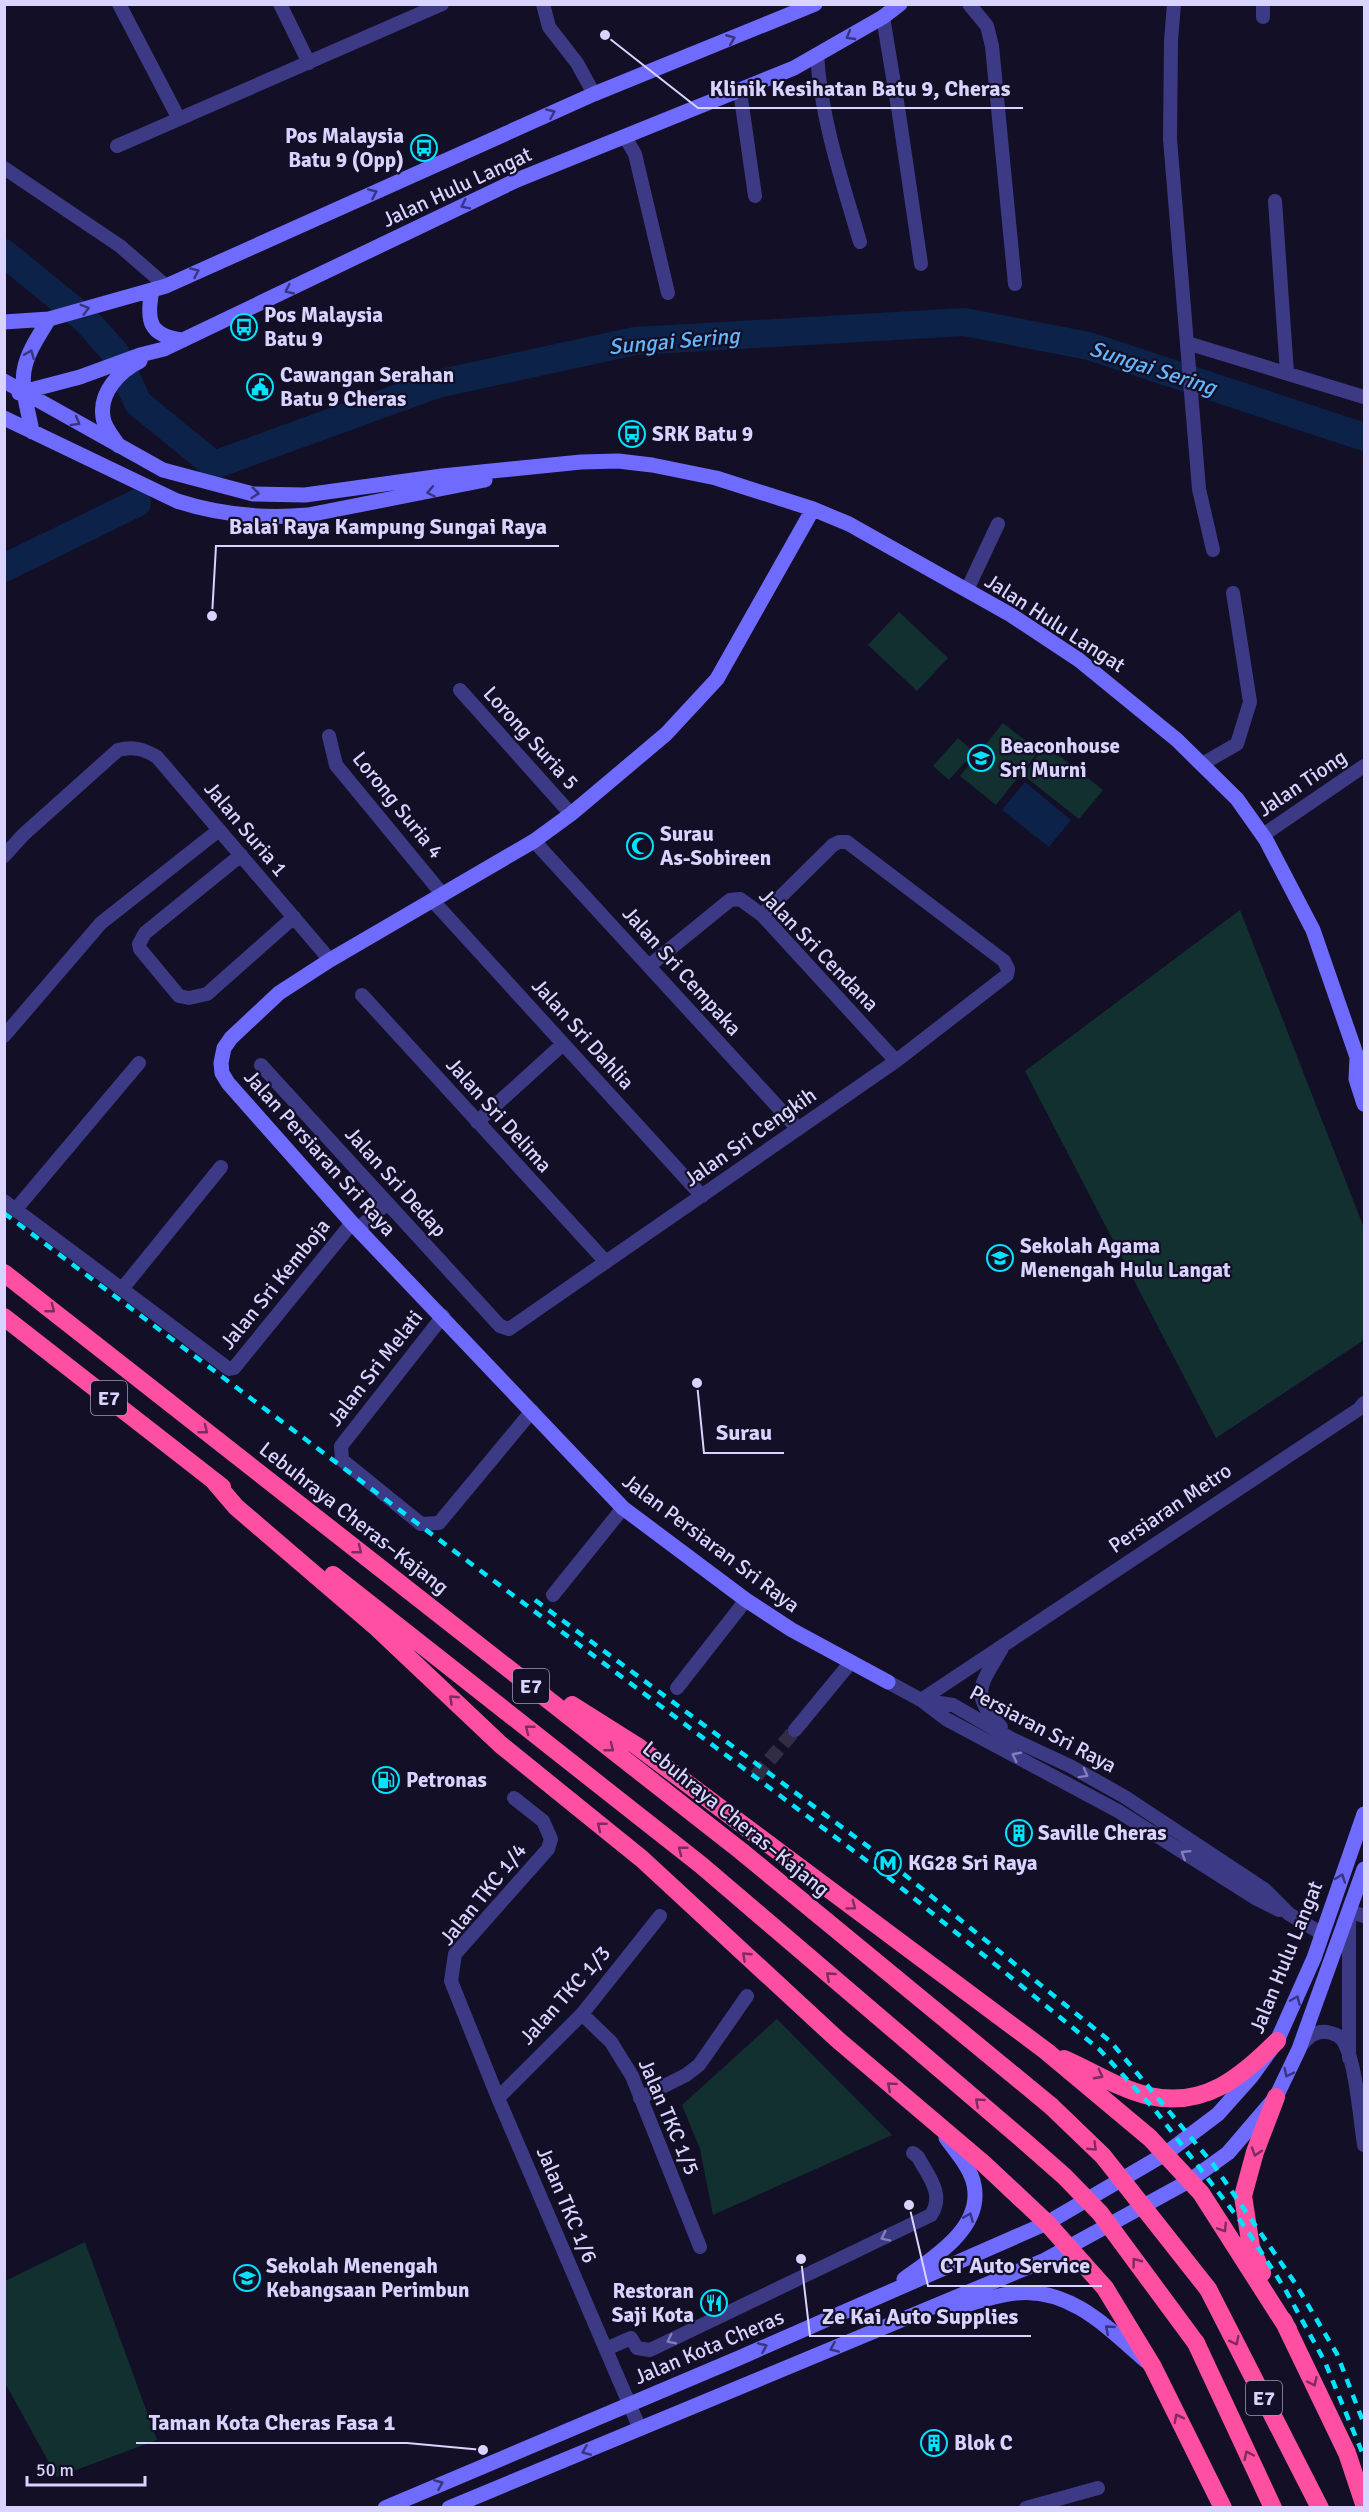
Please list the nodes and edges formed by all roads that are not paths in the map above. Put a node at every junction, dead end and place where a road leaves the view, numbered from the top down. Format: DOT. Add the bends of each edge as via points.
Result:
graph roads {
  1 [pos="119,4"];
  2 [pos="279,4"];
  3 [pos="442,4"];
  4 [pos="543,4"];
  5 [pos="815,4"];
  6 [pos="900,4"];
  7 [pos="969,4"];
  8 [pos="1174,4"];
  9 [pos="883,17"];
  10 [pos="816,55"];
  11 [pos="309,63"];
  12 [pos="740,91"];
  13 [pos="594,94"];
  14 [pos="178,119"];
  15 [pos="625,137"];
  16 [pos="117,146"];
  17 [pos="4,168"];
  18 [pos="755,196"];
  19 [pos="1275,201"];
  20 [pos="860,242"];
  21 [pos="921,264"];
  22 [pos="1016,284"];
  23 [pos="159,288"];
  24 [pos="668,293"];
  25 [pos="50,319"];
  26 [pos="4,322"];
  27 [pos="183,340"];
  28 [pos="1188,348"];
  29 [pos="137,360"];
  30 [pos="1287,373"];
  31 [pos="4,381"];
  32 [pos="4,393"];
  33 [pos="25,393"];
  34 [pos="1365,397"];
  35 [pos="4,418"];
  36 [pos="32,432"];
  37 [pos="120,447"];
  38 [pos="549,465"];
  39 [pos="813,509"];
  40 [pos="998,524"];
  41 [pos="1213,550"];
  42 [pos="967,590"];
  43 [pos="1233,593"];
  44 [pos="460,690"];
  45 [pos="329,736"];
  46 [pos="1202,764"];
  47 [pos="1365,766"];
  48 [pos="571,814"];
  49 [pos="219,830"];
  50 [pos="1263,835"];
  51 [pos="534,841"];
  52 [pos="241,855"];
  53 [pos="4,856"];
  54 [pos="438,898"];
  55 [pos="762,915"];
  56 [pos="294,917"];
  57 [pos="330,960"];
  58 [pos="649,966"];
  59 [pos="362,995"];
  60 [pos="4,1036"];
  61 [pos="563,1044"];
  62 [pos="1361,1060"];
  63 [pos="896,1061"];
  64 [pos="139,1063"];
  65 [pos="261,1065"];
  66 [pos="1365,1104"];
  67 [pos="477,1122"];
  68 [pos="798,1129"];
  69 [pos="221,1167"];
  70 [pos="702,1196"];
  71 [pos="387,1203"];
  72 [pos="10,1205"];
  73 [pos="355,1226"];
  74 [pos="606,1262"];
  75 [pos="4,1273"];
  76 [pos="122,1289"];
  77 [pos="443,1316"];
  78 [pos="4,1317"];
  79 [pos="500,1326"];
  80 [pos="1363,1406"];
  81 [pos="532,1411"];
  82 [pos="213,1480"];
  83 [pos="623,1508"];
  84 [pos="553,1595"];
  85 [pos="746,1600"];
  86 [pos="1005,1643"];
  87 [pos="497,1659"];
  88 [pos="851,1662"];
  89 [pos="888,1682"];
  90 [pos="677,1688"];
  91 [pos="921,1700"];
  92 [pos="795,1730"];
  93 [pos="1012,1739"];
  94 [pos="514,1798"];
  95 [pos="1365,1814"];
  96 [pos="1365,1869"];
  97 [pos="1349,1911"];
  98 [pos="1289,1914"];
  99 [pos="660,1916"];
  100 [pos="1365,1916"];
  101 [pos="1321,1933"];
  102 [pos="747,1996"];
  103 [pos="582,2014"];
  104 [pos="1277,2041"];
  105 [pos="1299,2049"];
  106 [pos="1046,2051"];
  107 [pos="1349,2058"];
  108 [pos="1276,2097"];
  109 [pos="498,2098"];
  110 [pos="640,2098"];
  111 [pos="935,2124"];
  112 [pos="1365,2145"];
  113 [pos="914,2153"];
  114 [pos="1165,2154"];
  115 [pos="1189,2181"];
  116 [pos="1047,2223"];
  117 [pos="700,2247"];
  118 [pos="1069,2247"];
  119 [pos="880,2297"];
  120 [pos="894,2323"];
  121 [pos="1288,2329"];
  122 [pos="606,2349"];
  123 [pos="1153,2367"];
  124 [pos="629,2403"];
  125 [pos="640,2428"];
  126 [pos="1098,2488"];
  127 [pos="1365,2504"];
  128 [pos="385,2508"];
  129 [pos="450,2508"];
  130 [pos="1026,2508"];
  131 [pos="1223,2508"];
  132 [pos="1273,2508"];
  133 [pos="1320,2508"];
  1 -- 14 [label="street"];
  2 -- 11 [label="street"];
  3 -- 11 [label="street"];
  4 -- 13 [label="street" via="549,27 578,63"];
  13 -- 5 [label="main road, Jalan Hulu Langat, one-way"];
  6 -- 9 [label="main road, Jalan Hulu Langat"];
  7 -- 22 [label="street" via="987,26 992,46"];
  8 -- 28 [label="street" via="1170,139"];
  9 -- 10 [label="main road, Jalan Hulu Langat, one-way"];
  9 -- 21 [label="street"];
  10 -- 12 [label="main road, Jalan Hulu Langat"];
  10 -- 20 [label="street" via="832,145"];
  11 -- 14 [label="street"];
  12 -- 15 [label="main road, Jalan Hulu Langat"];
  12 -- 18 [label="street"];
  23 -- 13 [label="main road, Jalan Hulu Langat, one-way"];
  14 -- 16 [label="street"];
  15 -- 24 [label="street" via="635,154"];
  15 -- 27 [label="main road, Jalan Hulu Langat, one-way" via="517,180"];
  17 -- 23 [label="street" via="120,246"];
  19 -- 30 [label="street"];
  25 -- 23 [label="main road, Jalan Hulu Langat, one-way"];
  23 -- 27 [label="main road" via="148,307 154,329 162,336"];
  25 -- 26 [label="main road, Jalan Hulu Langat"];
  33 -- 25 [label="main road, one-way" via="24,370"];
  27 -- 29 [label="main road, Jalan Hulu Langat"];
  28 -- 30 [label="street"];
  28 -- 41 [label="street" via="1199,489"];
  29 -- 33 [label="main road, Jalan Hulu Langat"];
  29 -- 37 [label="main road" via="114,381 104,399 103,417"];
  30 -- 34 [label="street"];
  31 -- 33 [label="main road"];
  32 -- 33 [label="main road, Jalan Hulu Langat"];
  33 -- 36 [label="main road"];
  33 -- 37 [label="main road, Jalan Hulu Langat, one-way"];
  35 -- 36 [label="main road, Jalan Hulu Langat"];
  38 -- 36 [label="main road, Jalan Hulu Langat, one-way" via="308,516 259,516 206,510 177,501"];
  37 -- 38 [label="main road, Jalan Hulu Langat, one-way" via="163,470 253,494 305,495"];
  38 -- 39 [label="main road, Jalan Hulu Langat" via="618,461 652,465 716,478"];
  39 -- 42 [label="main road, Jalan Hulu Langat" via="849,524"];
  39 -- 48 [label="main road, Jalan Persiaran Sri Raya" via="717,680 666,734"];
  40 -- 42 [label="street"];
  42 -- 46 [label="main road, Jalan Hulu Langat" via="1079,660"];
  43 -- 46 [label="street" via="1250,702 1237,744"];
  44 -- 48 [label="street, Lorong Suria 5"];
  45 -- 54 [label="street, Lorong Suria 4" via="336,765"];
  46 -- 50 [label="main road, Jalan Hulu Langat" via="1237,800"];
  47 -- 50 [label="street, Jalan Tiong"];
  48 -- 51 [label="main road, Jalan Persiaran Sri Raya"];
  49 -- 52 [label="street, Jalan Suria 1"];
  49 -- 53 [label="street, Jalan Suria 1" via="157,757 130,747 118,750"];
  49 -- 60 [label="street" via="101,923"];
  50 -- 62 [label="main road, Jalan Hulu Langat" via="1313,930"];
  51 -- 54 [label="main road, Jalan Persiaran Sri Raya"];
  51 -- 58 [label="street, Jalan Sri Cempaka"];
  52 -- 56 [label="street, Jalan Suria 1"];
  52 -- 56 [label="street" via="145,933 139,944 179,996 207,994"];
  54 -- 57 [label="main road, Jalan Persiaran Sri Raya"];
  54 -- 61 [label="street, Jalan Sri Dahlia"];
  55 -- 58 [label="street, Jalan Sri Cendana" via="740,899 730,900"];
  55 -- 63 [label="street, Jalan Sri Cendana"];
  55 -- 63 [label="street, Jalan Sri Cengkih" via="832,845 847,842 1004,961 1007,975"];
  56 -- 57 [label="street, Jalan Suria 1"];
  57 -- 73 [label="main road, Jalan Persiaran Sri Raya" via="271,1001 231,1038 221,1063 228,1083"];
  58 -- 68 [label="street, Jalan Sri Cempaka"];
  59 -- 67 [label="street, Jalan Sri Delima"];
  61 -- 67 [label="street"];
  61 -- 70 [label="street, Jalan Sri Dahlia"];
  62 -- 66 [label="main road, Jalan Hulu Langat" via="1356,1079"];
  63 -- 68 [label="street, Jalan Sri Cengkih"];
  64 -- 72 [label="street"];
  65 -- 71 [label="street, Jalan Sri Dedap"];
  67 -- 74 [label="street, Jalan Sri Delima"];
  68 -- 70 [label="street, Jalan Sri Cengkih"];
  69 -- 76 [label="street"];
  70 -- 74 [label="street, Jalan Sri Cengkih"];
  71 -- 73 [label="street, Jalan Sri Kemboja"];
  71 -- 79 [label="street, Jalan Sri Dedap"];
  72 -- 76 [label="street"];
  73 -- 76 [label="street, Jalan Sri Kemboja" via="234,1368 230,1369"];
  73 -- 77 [label="main road, Jalan Persiaran Sri Raya"];
  74 -- 79 [label="street, Jalan Sri Cengkih" via="509,1329"];
  75 -- 87 [label="highway, Lebuhraya Cheras–Kajang / E7, one-way"];
  77 -- 81 [label="main road, Jalan Persiaran Sri Raya"];
  77 -- 81 [label="street, Jalan Sri Melati" via="341,1446 342,1460 421,1524 439,1523"];
  78 -- 82 [label="highway, E7"];
  80 -- 86 [label="street, Persiaran Metro"];
  81 -- 83 [label="main road, Jalan Persiaran Sri Raya"];
  111 -- 82 [label="highway, one-way" via="642,1859 501,1745 376,1627 236,1508"];
  132 -- 82 [label="highway, E7, one-way, bridge" via="1196,2343 1100,2213 1064,2176 701,1865"];
  83 -- 84 [label="street"];
  83 -- 85 [label="main road, Jalan Persiaran Sri Raya"];
  85 -- 88 [label="main road, Jalan Persiaran Sri Raya"];
  85 -- 90 [label="street"];
  86 -- 91 [label="street, Persiaran Metro"];
  86 -- 93 [label="street, Persiaran Metro" via="981,1687 981,1700"];
  87 -- 106 [label="highway, one-way" via="637,1746"];
  87 -- 133 [label="highway, Lebuhraya Cheras–Kajang / E7, one-way, bridge" via="741,1851 1051,2106 1103,2156 1208,2289"];
  88 -- 89 [label="main road, Jalan Persiaran Sri Raya"];
  88 -- 92 [label="street"];
  89 -- 91 [label="street, Jalan Persiaran Sri Raya"];
  91 -- 93 [label="street, Persiaran Sri Raya" via="952,1705"];
  98 -- 91 [label="street, Persiaran Sri Raya, one-way" via="1234,1885 1118,1811 946,1719"];
  93 -- 98 [label="street, Persiaran Sri Raya, one-way" via="1125,1797 1264,1888"];
  94 -- 109 [label="street, Jalan TKC 1/4" via="543,1821 551,1839 548,1849 455,1954 451,1981"];
  101 -- 95 [label="main road, Jalan Hulu Langat, one-way"];
  96 -- 97 [label="main road, Jalan Hulu Langat"];
  97 -- 100 [label="street"];
  97 -- 105 [label="main road, Jalan Hulu Langat"];
  97 -- 107 [label="street"];
  98 -- 101 [label="street, Persiaran Sri Raya"];
  99 -- 103 [label="street, Jalan TKC 1/3"];
  104 -- 101 [label="main road, Jalan Hulu Langat, one-way"];
  102 -- 110 [label="street" via="699,2065"];
  103 -- 109 [label="street, Jalan TKC 1/3"];
  103 -- 110 [label="street, Jalan TKC 1/5" via="611,2042 632,2076"];
  106 -- 104 [label="highway, one-way" via="1149,2096 1189,2099 1229,2084"];
  104 -- 114 [label="main road, Jalan Hulu Langat" via="1218,2114"];
  105 -- 107 [label="street" via="1308,2037 1323,2031 1337,2034"];
  105 -- 108 [label="main road, Jalan Hulu Langat, one-way"];
  106 -- 114 [label="highway"];
  107 -- 112 [label="street"];
  108 -- 115 [label="main road, Jalan Hulu Langat" via="1228,2153"];
  108 -- 121 [label="highway, one-way" via="1243,2196 1251,2247"];
  109 -- 122 [label="street, Jalan TKC 1/6"];
  110 -- 117 [label="street, Jalan TKC 1/5"];
  111 -- 116 [label="highway"];
  119 -- 111 [label="main road, one-way" via="953,2241 973,2212 974,2184 962,2160"];
  113 -- 122 [label="street, one-way" via="937,2194 937,2205 931,2215 650,2350 637,2348 631,2338"];
  114 -- 115 [label="highway"];
  114 -- 116 [label="main road, Jalan Hulu Langat"];
  115 -- 118 [label="main road, Jalan Hulu Langat"];
  115 -- 121 [label="highway, one-way"];
  116 -- 118 [label="highway"];
  116 -- 119 [label="main road, Jalan Kota Cheras"];
  118 -- 120 [label="main road, Jalan Hulu Langat"];
  118 -- 123 [label="highway" via="1105,2288"];
  124 -- 119 [label="main road, Jalan Kota Cheras, one-way"];
  123 -- 120 [label="main road, one-way" via="1085,2310 1043,2294 1016,2293"];
  120 -- 125 [label="main road, one-way"];
  121 -- 127 [label="highway, one-way" via="1347,2453"];
  122 -- 124 [label="street, Jalan TKC 1/6"];
  131 -- 123 [label="highway, one-way"];
  124 -- 125 [label="street, Jalan TKC 1/6"];
  128 -- 124 [label="main road, Jalan Kota Cheras, one-way"];
  125 -- 129 [label="main road, one-way"];
  126 -- 130 [label="street"];
}
